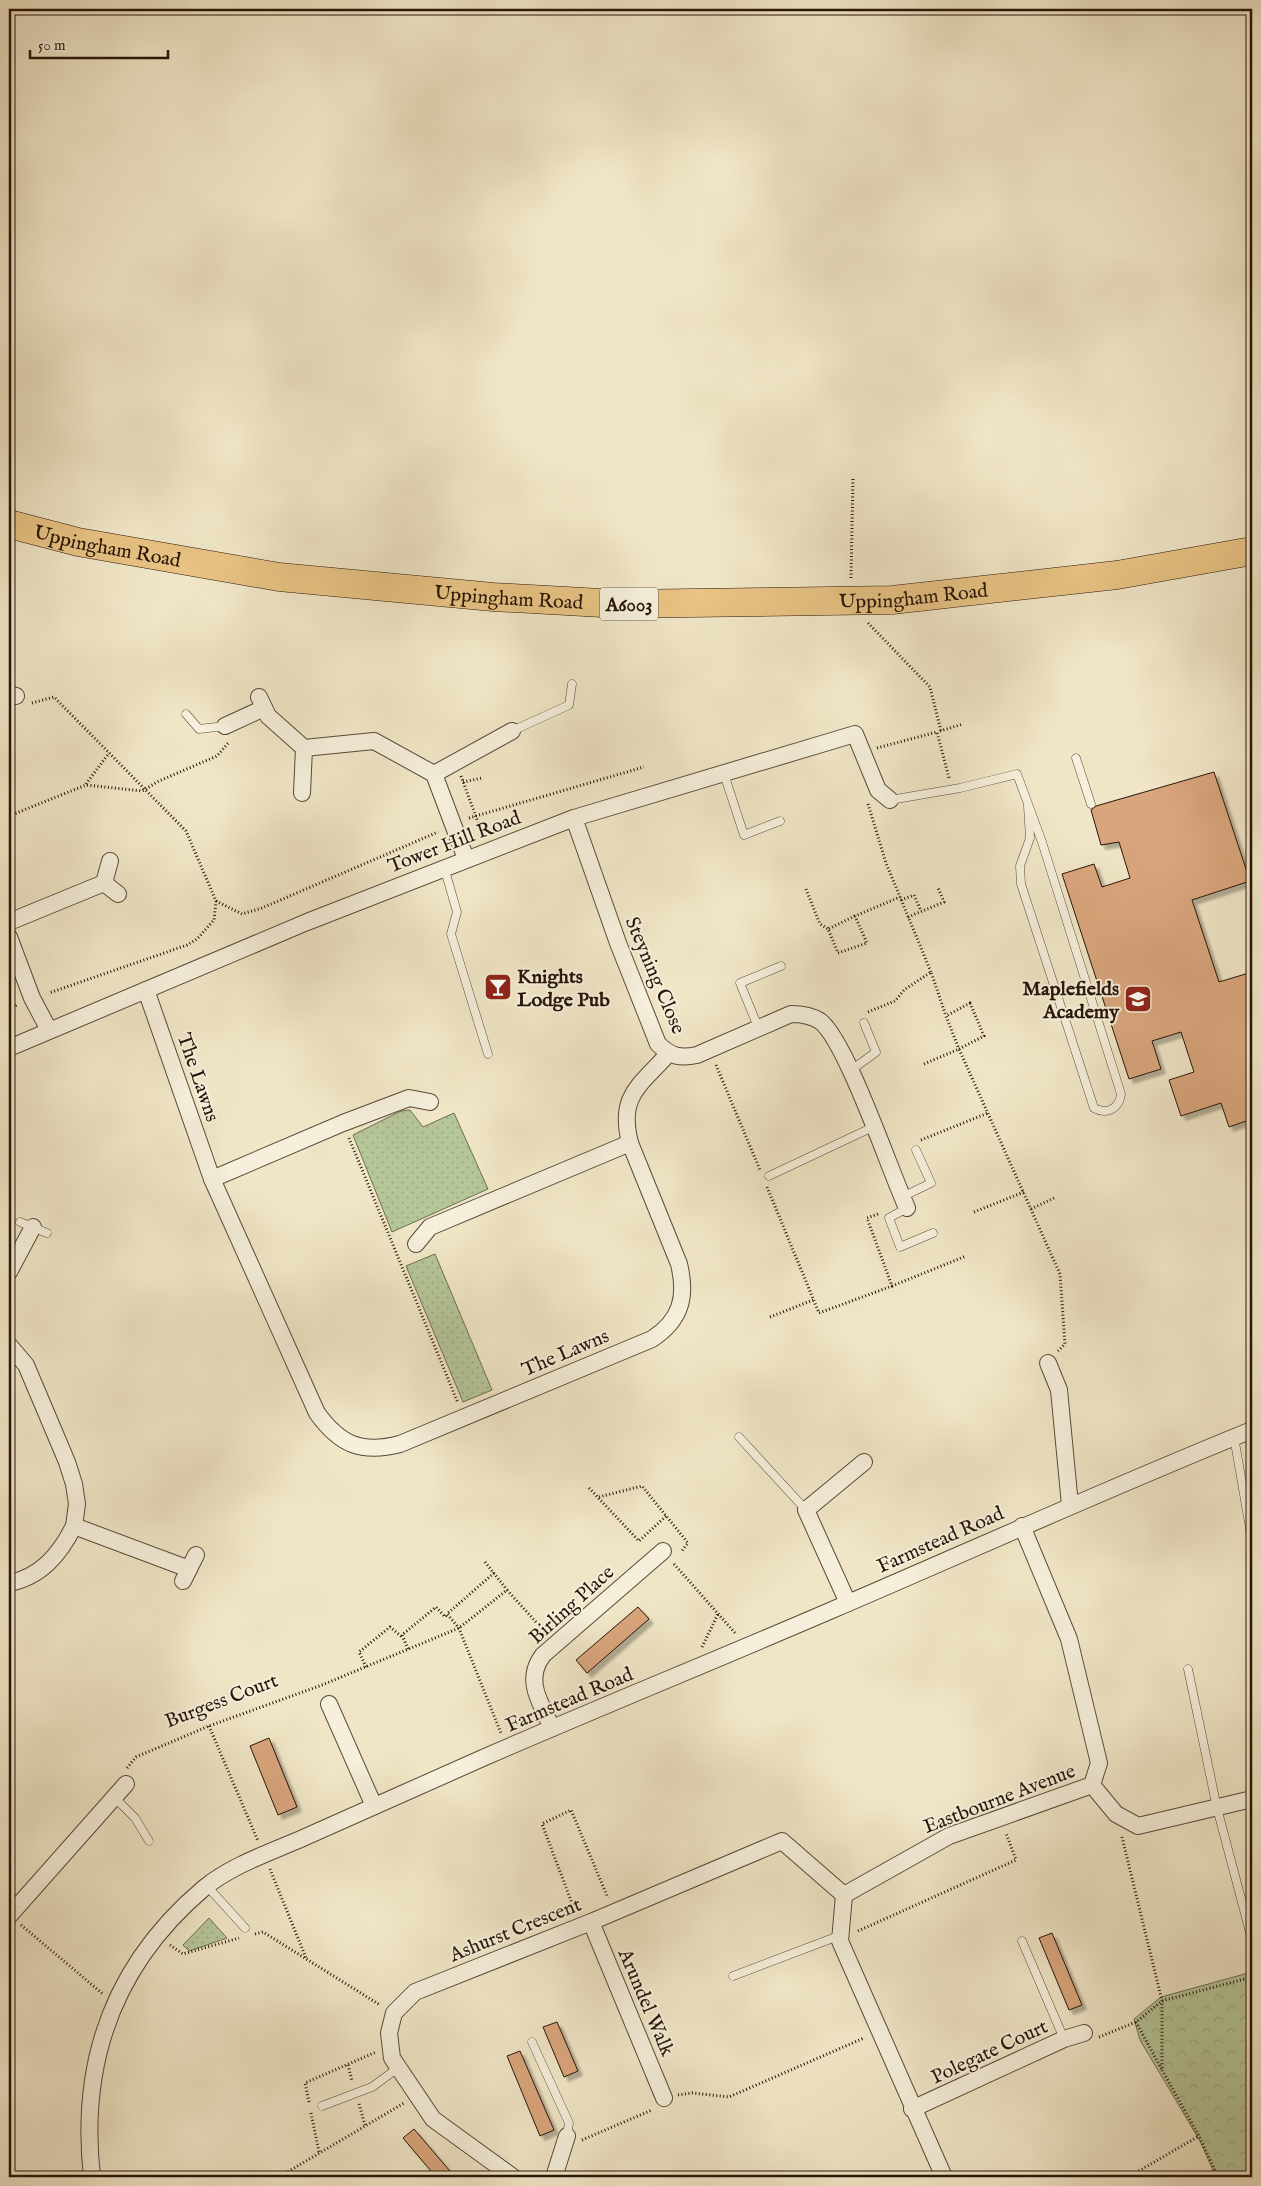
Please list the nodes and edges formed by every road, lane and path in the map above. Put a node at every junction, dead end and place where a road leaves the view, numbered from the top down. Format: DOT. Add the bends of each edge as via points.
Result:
graph roads {
  1 [pos="852,477"];
  2 [pos="9,524"];
  3 [pos="1252,551"];
  4 [pos="854,602"];
  5 [pos="572,684"];
  6 [pos="12,695"];
  7 [pos="186,714"];
  8 [pos="963,724"];
  9 [pos="225,726"];
  10 [pos="512,731"];
  11 [pos="939,732"];
  12 [pos="304,748"];
  13 [pos="862,752"];
  14 [pos="109,753"];
  15 [pos="1076,758"];
  16 [pos="456,762"];
  17 [pos="644,767"];
  18 [pos="434,774"];
  19 [pos="724,774"];
  20 [pos="482,778"];
  21 [pos="873,778"];
  22 [pos="463,782"];
  23 [pos="86,784"];
  24 [pos="960,788"];
  25 [pos="146,789"];
  26 [pos="302,793"];
  27 [pos="890,800"];
  28 [pos="1091,804"];
  29 [pos="1028,806"];
  30 [pos="475,815"];
  31 [pos="9,816"];
  32 [pos="574,818"];
  33 [pos="780,821"];
  34 [pos="453,825"];
  35 [pos="489,850"];
  36 [pos="466,859"];
  37 [pos="110,861"];
  38 [pos="444,867"];
  39 [pos="104,883"];
  40 [pos="938,888"];
  41 [pos="806,889"];
  42 [pos="118,894"];
  43 [pos="901,898"];
  44 [pos="216,901"];
  45 [pos="921,911"];
  46 [pos="855,916"];
  47 [pos="908,917"];
  48 [pos="9,922"];
  49 [pos="828,928"];
  50 [pos="9,936"];
  51 [pos="781,966"];
  52 [pos="931,972"];
  53 [pos="146,990"];
  54 [pos="32,998"];
  55 [pos="946,1016"];
  56 [pos="862,1019"];
  57 [pos="758,1027"];
  58 [pos="49,1030"];
  59 [pos="9,1048"];
  60 [pos="710,1049"];
  61 [pos="960,1050"];
  62 [pos="488,1054"];
  63 [pos="668,1054"];
  64 [pos="924,1064"];
  65 [pos="850,1071"];
  66 [pos="430,1102"];
  67 [pos="988,1113"];
  68 [pos="343,1123"];
  69 [pos="873,1128"];
  70 [pos="630,1143"];
  71 [pos="916,1150"];
  72 [pos="885,1156"];
  73 [pos="770,1176"];
  74 [pos="212,1179"];
  75 [pos="1024,1192"];
  76 [pos="1054,1198"];
  77 [pos="904,1202"];
  78 [pos="1031,1209"];
  79 [pos="974,1212"];
  80 [pos="33,1227"];
  81 [pos="933,1233"];
  82 [pos="416,1244"];
  83 [pos="9,1272"];
  84 [pos="892,1286"];
  85 [pos="813,1300"];
  86 [pos="770,1317"];
  87 [pos="9,1345"];
  88 [pos="1048,1363"];
  89 [pos="464,1417"];
  90 [pos="1252,1430"];
  91 [pos="739,1437"];
  92 [pos="1234,1438"];
  93 [pos="864,1462"];
  94 [pos="589,1488"];
  95 [pos="599,1497"];
  96 [pos="1070,1505"];
  97 [pos="806,1510"];
  98 [pos="666,1516"];
  99 [pos="74,1526"];
  100 [pos="1022,1526"];
  101 [pos="1252,1540"];
  102 [pos="663,1552"];
  103 [pos="485,1562"];
  104 [pos="190,1568"];
  105 [pos="494,1573"];
  106 [pos="9,1583"];
  107 [pos="507,1590"];
  108 [pos="848,1603"];
  109 [pos="447,1614"];
  110 [pos="718,1614"];
  111 [pos="459,1628"];
  112 [pos="404,1639"];
  113 [pos="556,1644"];
  114 [pos="408,1649"];
  115 [pos="742,1649"];
  116 [pos="707,1663"];
  117 [pos="366,1667"];
  118 [pos="1188,1669"];
  119 [pos="329,1704"];
  120 [pos="552,1728"];
  121 [pos="507,1748"];
  122 [pos="136,1757"];
  123 [pos="126,1784"];
  124 [pos="1092,1785"];
  125 [pos="114,1798"];
  126 [pos="1252,1799"];
  127 [pos="374,1806"];
  128 [pos="1217,1808"];
  129 [pos="1116,1814"];
  130 [pos="1000,1818"];
  131 [pos="149,1841"];
  132 [pos="207,1886"];
  133 [pos="844,1895"];
  134 [pos="614,1912"];
  135 [pos="9,1915"];
  136 [pos="586,1924"];
  137 [pos="245,1928"];
  138 [pos="157,1936"];
  139 [pos="841,1938"];
  140 [pos="1252,1940"];
  141 [pos="1022,1941"];
  142 [pos="733,1976"];
  143 [pos="1252,1977"];
  144 [pos="116,2001"];
  145 [pos="1162,2001"];
  146 [pos="394,2013"];
  147 [pos="1136,2022"];
  148 [pos="878,2031"];
  149 [pos="1084,2033"];
  150 [pos="1064,2039"];
  151 [pos="532,2042"];
  152 [pos="398,2068"];
  153 [pos="1162,2070"];
  154 [pos="417,2095"];
  155 [pos="664,2098"];
  156 [pos="322,2106"];
  157 [pos="912,2109"];
  158 [pos="567,2136"];
  159 [pos="1199,2136"];
  160 [pos="287,2172"];
  161 [pos="92,2177"];
  162 [pos="279,2177"];
  163 [pos="289,2177"];
  164 [pos="511,2177"];
  165 [pos="554,2177"];
  166 [pos="944,2177"];
  167 [pos="1137,2177"];
  168 [pos="1218,2177"];
  1 -- 4 [label="path"];
  2 -- 4 [label="highway, Uppingham Road / A6003" via="78,542 279,576 483,596 620,604"];
  3 -- 4 [label="highway, Uppingham Road / A6003" via="1117,575"];
  4 -- 11 [label="path" via="857,612 930,687"];
  5 -- 10 [label="lane" via="569,705"];
  6 -- 14 [label="path" via="29,704 54,696"];
  7 -- 9 [label="lane" via="199,729"];
  8 -- 11 [label="path"];
  9 -- 12 [label="street" via="262,702 268,716"];
  9 -- 25 [label="path" via="229,743 217,756"];
  10 -- 16 [label="street"];
  11 -- 13 [label="path"];
  11 -- 24 [label="path" via="950,779"];
  12 -- 18 [label="street" via="374,741"];
  12 -- 26 [label="street"];
  13 -- 19 [label="street, Tower Hill Road" via="855,734"];
  13 -- 21 [label="street, Tower Hill Road"];
  14 -- 23 [label="path"];
  14 -- 25 [label="path"];
  15 -- 28 [label="lane"];
  16 -- 18 [label="street"];
  16 -- 22 [label="path"];
  17 -- 30 [label="path"];
  18 -- 34 [label="street"];
  19 -- 32 [label="street, Tower Hill Road"];
  19 -- 33 [label="lane" via="744,835"];
  20 -- 22 [label="path"];
  21 -- 27 [label="street, Tower Hill Road" via="878,790"];
  21 -- 43 [label="path" via="862,786 886,863"];
  22 -- 30 [label="path"];
  23 -- 25 [label="path"];
  23 -- 31 [label="path"];
  24 -- 27 [label="lane"];
  24 -- 29 [label="lane" via="1017,774"];
  25 -- 44 [label="path" via="186,831"];
  29 -- 29 [label="lane" via="1121,1094 1120,1102 1112,1110 1101,1112 1094,1108 1021,884 1020,866 1030,838"];
  30 -- 34 [label="path"];
  30 -- 35 [label="path"];
  32 -- 35 [label="street, Tower Hill Road"];
  32 -- 63 [label="street, Steyning Close" via="658,1044"];
  34 -- 36 [label="street"];
  34 -- 44 [label="path" via="262,908 242,914"];
  35 -- 36 [label="street, Tower Hill Road"];
  36 -- 38 [label="street, Tower Hill Road"];
  37 -- 39 [label="street"];
  38 -- 53 [label="street, Tower Hill Road"];
  38 -- 62 [label="lane" via="457,912 451,934"];
  39 -- 42 [label="street"];
  39 -- 48 [label="street"];
  40 -- 45 [label="path" via="944,902"];
  41 -- 49 [label="path" via="820,924"];
  43 -- 45 [label="path" via="914,895"];
  43 -- 46 [label="path"];
  43 -- 47 [label="path"];
  44 -- 54 [label="path" via="214,920 197,940"];
  45 -- 47 [label="path"];
  46 -- 49 [label="path"];
  46 -- 49 [label="path" via="867,943 838,953"];
  47 -- 52 [label="path"];
  50 -- 54 [label="street"];
  51 -- 57 [label="lane" via="740,983"];
  52 -- 55 [label="path"];
  52 -- 56 [label="path" via="895,1000"];
  53 -- 58 [label="street, Tower Hill Road"];
  53 -- 74 [label="street, The Lawns"];
  54 -- 58 [label="street"];
  55 -- 61 [label="path"];
  55 -- 61 [label="path" via="970,1003 984,1036"];
  56 -- 65 [label="lane" via="876,1052"];
  57 -- 60 [label="street, Steyning Close"];
  57 -- 65 [label="street, Steyning Close" via="791,1014 820,1021 829,1031"];
  58 -- 59 [label="street, Tower Hill Road"];
  60 -- 63 [label="street, Steyning Close" via="682,1058"];
  60 -- 85 [label="path"];
  61 -- 64 [label="path"];
  61 -- 67 [label="path"];
  63 -- 70 [label="street, The Lawns" via="634,1089 626,1106 625,1126"];
  65 -- 69 [label="street, Steyning Close"];
  66 -- 68 [label="street" via="409,1098"];
  67 -- 72 [label="path"];
  67 -- 75 [label="path"];
  68 -- 74 [label="street"];
  68 -- 89 [label="path"];
  69 -- 72 [label="street, Steyning Close"];
  69 -- 73 [label="lane"];
  70 -- 82 [label="street" via="430,1227"];
  70 -- 89 [label="street, The Lawns" via="679,1264 684,1283 677,1313 668,1326 652,1339"];
  71 -- 77 [label="lane" via="930,1183"];
  72 -- 77 [label="street, Steyning Close"];
  74 -- 89 [label="street, The Lawns" via="317,1413 329,1430 345,1442 382,1448 400,1444"];
  75 -- 78 [label="path"];
  75 -- 79 [label="path"];
  76 -- 78 [label="path"];
  77 -- 81 [label="lane" via="889,1218 900,1247"];
  78 -- 88 [label="path" via="1060,1274 1065,1344"];
  80 -- 83 [label="street"];
  84 -- 85 [label="path" via="819,1313"];
  85 -- 86 [label="path"];
  87 -- 99 [label="street" via="26,1365 67,1462 77,1504"];
  88 -- 96 [label="street" via="1059,1390"];
  90 -- 92 [label="street, Farmstead Road"];
  91 -- 97 [label="lane"];
  92 -- 96 [label="street, Farmstead Road"];
  92 -- 101 [label="lane"];
  93 -- 97 [label="street"];
  94 -- 95 [label="path"];
  95 -- 98 [label="path" via="642,1486"];
  95 -- 98 [label="path" via="639,1541"];
  96 -- 100 [label="street, Farmstead Road"];
  97 -- 108 [label="street"];
  98 -- 110 [label="path" via="688,1543 672,1562"];
  99 -- 104 [label="street"];
  99 -- 106 [label="street" via="54,1559 28,1577"];
  100 -- 108 [label="street, Farmstead Road"];
  100 -- 124 [label="street, Eastbourne Avenue" via="1069,1639 1099,1763"];
  102 -- 113 [label="street, Birling Place"];
  103 -- 105 [label="path"];
  105 -- 107 [label="path"];
  105 -- 109 [label="path"];
  107 -- 111 [label="path, Burgess Court"];
  107 -- 113 [label="path"];
  108 -- 115 [label="street, Farmstead Road"];
  109 -- 111 [label="path"];
  109 -- 112 [label="path" via="444,1617 436,1607 402,1635"];
  110 -- 115 [label="path" via="735,1632"];
  110 -- 116 [label="path" via="701,1646"];
  111 -- 114 [label="path, Burgess Court"];
  111 -- 121 [label="path"];
  112 -- 114 [label="path"];
  112 -- 117 [label="path" via="390,1626 360,1652"];
  113 -- 120 [label="street, Birling Place" via="535,1666 533,1681"];
  114 -- 117 [label="path, Burgess Court"];
  115 -- 116 [label="street, Farmstead Road"];
  116 -- 120 [label="street, Farmstead Road"];
  117 -- 122 [label="path, Burgess Court"];
  118 -- 128 [label="lane"];
  119 -- 127 [label="street"];
  120 -- 121 [label="street, Farmstead Road"];
  121 -- 127 [label="street, Farmstead Road"];
  123 -- 125 [label="street"];
  124 -- 129 [label="street"];
  124 -- 130 [label="street, Eastbourne Avenue"];
  125 -- 131 [label="lane" via="135,1818"];
  125 -- 135 [label="street"];
  126 -- 128 [label="street"];
  127 -- 132 [label="street, Farmstead Road" via="264,1855"];
  128 -- 129 [label="street" via="1138,1826"];
  128 -- 140 [label="lane"];
  129 -- 145 [label="path"];
  130 -- 133 [label="street, Eastbourne Avenue" via="949,1836"];
  130 -- 139 [label="path" via="1016,1860"];
  132 -- 137 [label="lane"];
  132 -- 138 [label="street, Farmstead Road"];
  133 -- 134 [label="street, Ashurst Crescent" via="782,1841"];
  133 -- 139 [label="street"];
  134 -- 136 [label="street, Ashurst Crescent"];
  134 -- 136 [label="path" via="571,1810 542,1824"];
  135 -- 144 [label="path" via="99,1992"];
  136 -- 146 [label="street, Ashurst Crescent" via="414,1992"];
  136 -- 155 [label="street, Arundel Walk"];
  138 -- 144 [label="street, Farmstead Road" via="132,1970"];
  138 -- 146 [label="path" via="183,1954 263,1932"];
  139 -- 142 [label="lane"];
  139 -- 148 [label="street"];
  141 -- 150 [label="lane"];
  143 -- 145 [label="path"];
  144 -- 161 [label="street, Farmstead Road" via="99,2043 94,2077 90,2120"];
  145 -- 147 [label="path"];
  145 -- 153 [label="path"];
  146 -- 152 [label="street" via="389,2033 392,2058"];
  147 -- 149 [label="path" via="1094,2039"];
  147 -- 153 [label="path"];
  148 -- 155 [label="path" via="729,2097 692,2093"];
  148 -- 157 [label="street"];
  149 -- 150 [label="street, Polegate Court"];
  150 -- 157 [label="street, Polegate Court"];
  151 -- 158 [label="lane" via="569,2122"];
  152 -- 154 [label="street"];
  152 -- 156 [label="lane" via="372,2087"];
  153 -- 159 [label="path"];
  154 -- 160 [label="path"];
  154 -- 164 [label="street" via="433,2119"];
  155 -- 158 [label="path" via="653,2109 579,2141"];
  157 -- 166 [label="street"];
  158 -- 165 [label="street"];
  159 -- 167 [label="path" via="1137,2172"];
  159 -- 168 [label="path"];
  160 -- 162 [label="path"];
  160 -- 163 [label="path"];
}
